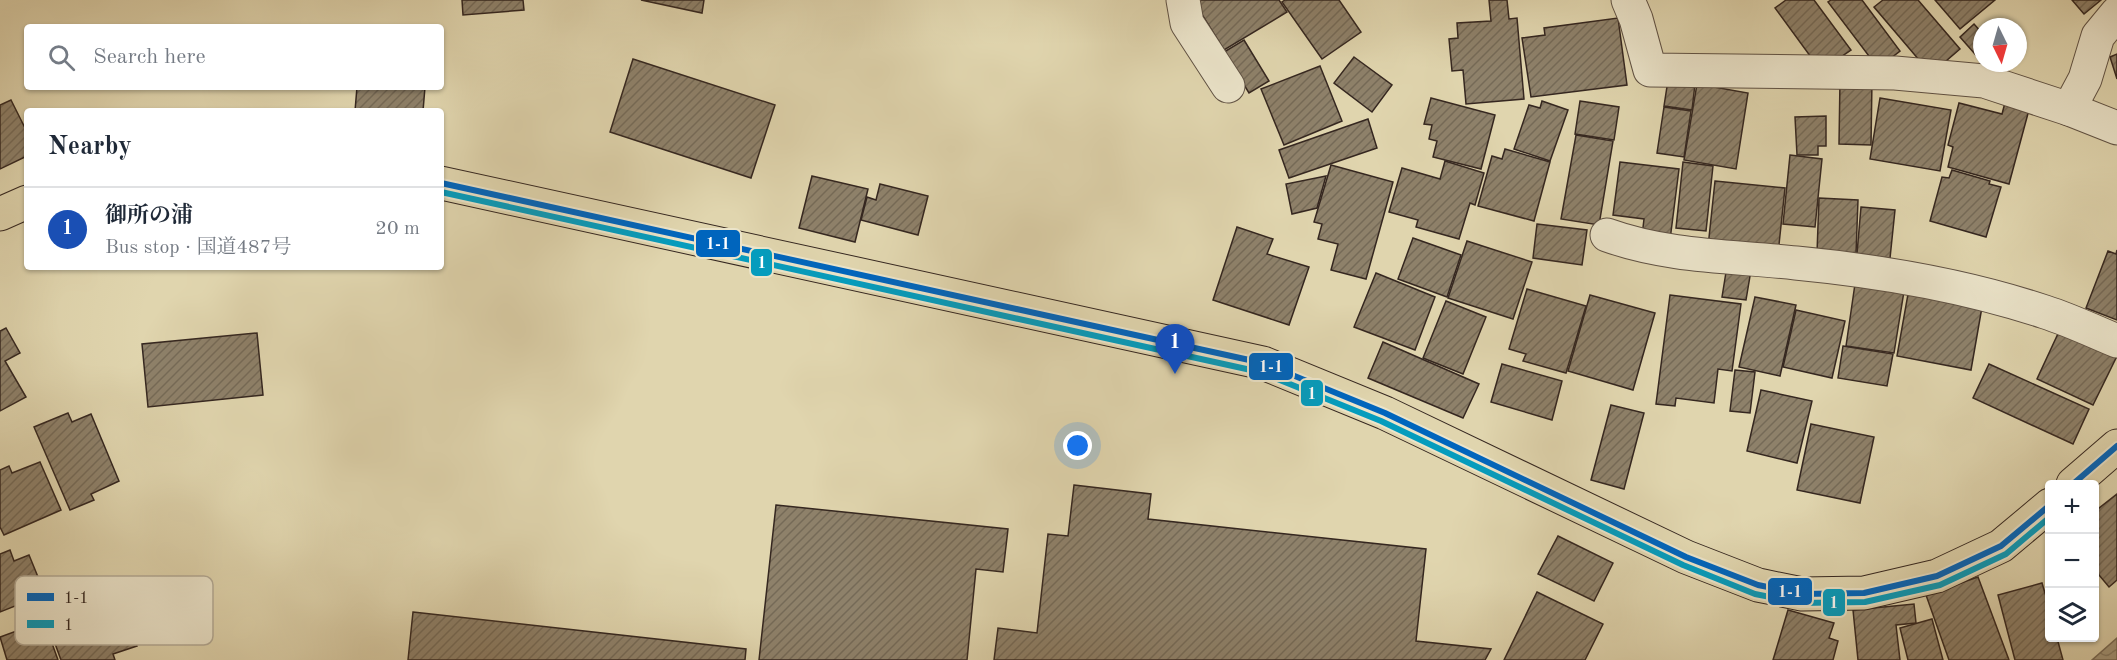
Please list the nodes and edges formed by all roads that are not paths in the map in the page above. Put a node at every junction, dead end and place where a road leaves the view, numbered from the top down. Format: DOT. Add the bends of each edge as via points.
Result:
graph roads {
  1 [pos="1183,0"];
  2 [pos="1628,0"];
  3 [pos="2117,13"];
  4 [pos="1228,86"];
  5 [pos="2069,109"];
  6 [pos="2117,128"];
  7 [pos="444,184"];
  8 [pos="24,203"];
  9 [pos="0,214"];
  10 [pos="1607,235"];
  11 [pos="2117,341"];
  12 [pos="2117,446"];
  13 [pos="2078,480"];
  14 [pos="2045,508"];
  1 -- 4 [label="street" via="1187,22"];
  2 -- 5 [label="street" via="1650,70 1895,73 1984,81"];
  3 -- 5 [label="street" via="2098,36 2085,79"];
  5 -- 6 [label="street"];
  7 -- 14 [label="highway" via="1263,363 1384,413 1686,557 1758,585 1802,594 1864,593 1938,576 2001,546"];
  8 -- 9 [label="highway"];
  10 -- 11 [label="street" via="1637,246 1710,257 1795,262 1911,277 2048,312"];
  12 -- 13 [label="highway"];
}
